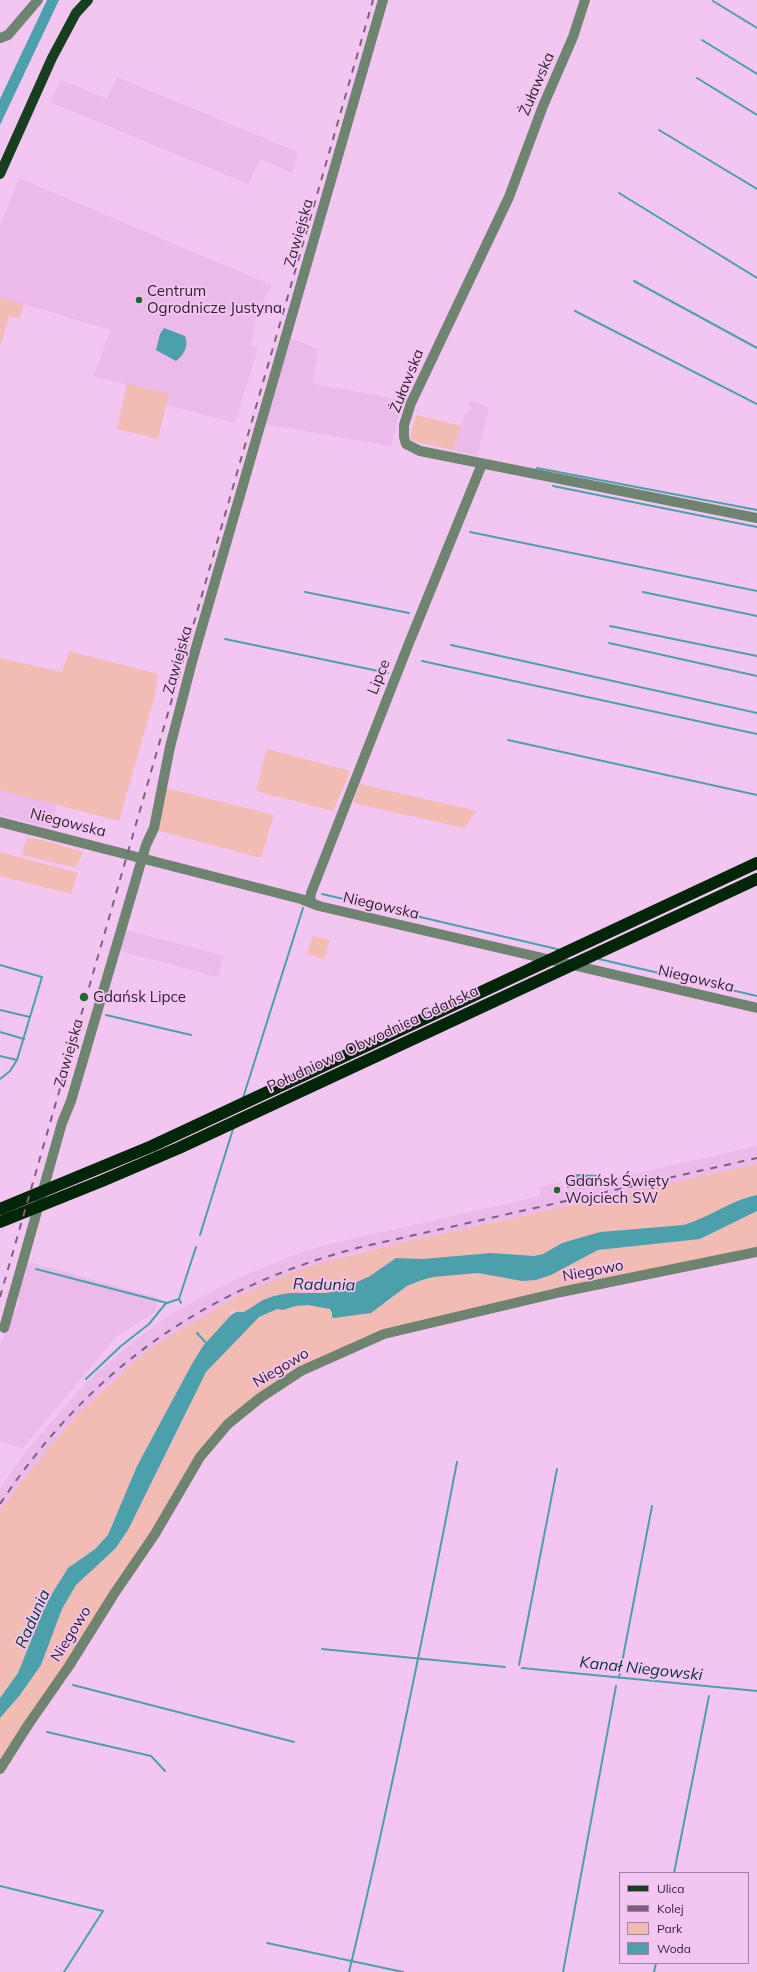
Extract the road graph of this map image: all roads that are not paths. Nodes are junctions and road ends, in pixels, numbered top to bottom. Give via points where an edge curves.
1 (38, 0) edge
2 (79, 0) edge
3 (88, 0) edge
4 (383, 0) edge
5 (585, 0) edge
6 (76, 13) junction
7 (0, 38) edge
8 (0, 174) edge
9 (482, 464) junction
10 (757, 518) edge
11 (0, 822) edge
12 (143, 858) junction
13 (757, 863) edge
14 (757, 879) edge
15 (310, 902) junction
16 (757, 1008) edge
17 (35, 1195) junction
18 (0, 1202) edge
19 (0, 1209) edge
20 (0, 1222) edge
21 (757, 1252) edge
22 (4, 1328) dead end
23 (0, 1769) edge

1 - 7 street via 8,35
2 - 6 main road
3 - 6 main road
4 - 12 street, Zawiejska via 193,658 170,747 154,828
5 - 9 street, Żuławska via 573,37 541,110 517,179 417,389 404,425 406,444 414,449
6 - 8 main road via 52,58
9 - 10 street, Żuławska
9 - 15 street, Lipce via 362,761 311,893
11 - 12 street, Niegowska
12 - 15 street, Niegowska
12 - 22 street, Zawiejska via 71,1101 62,1123
13 - 17 highway via 231,1110
14 - 20 highway, Południowa Obwodnica Gdańska via 179,1148
15 - 16 street, Niegowska
17 - 18 highway
17 - 19 highway
21 - 23 street, Niegowo via 561,1292 384,1334 301,1371 260,1398 228,1424 200,1457 155,1534

